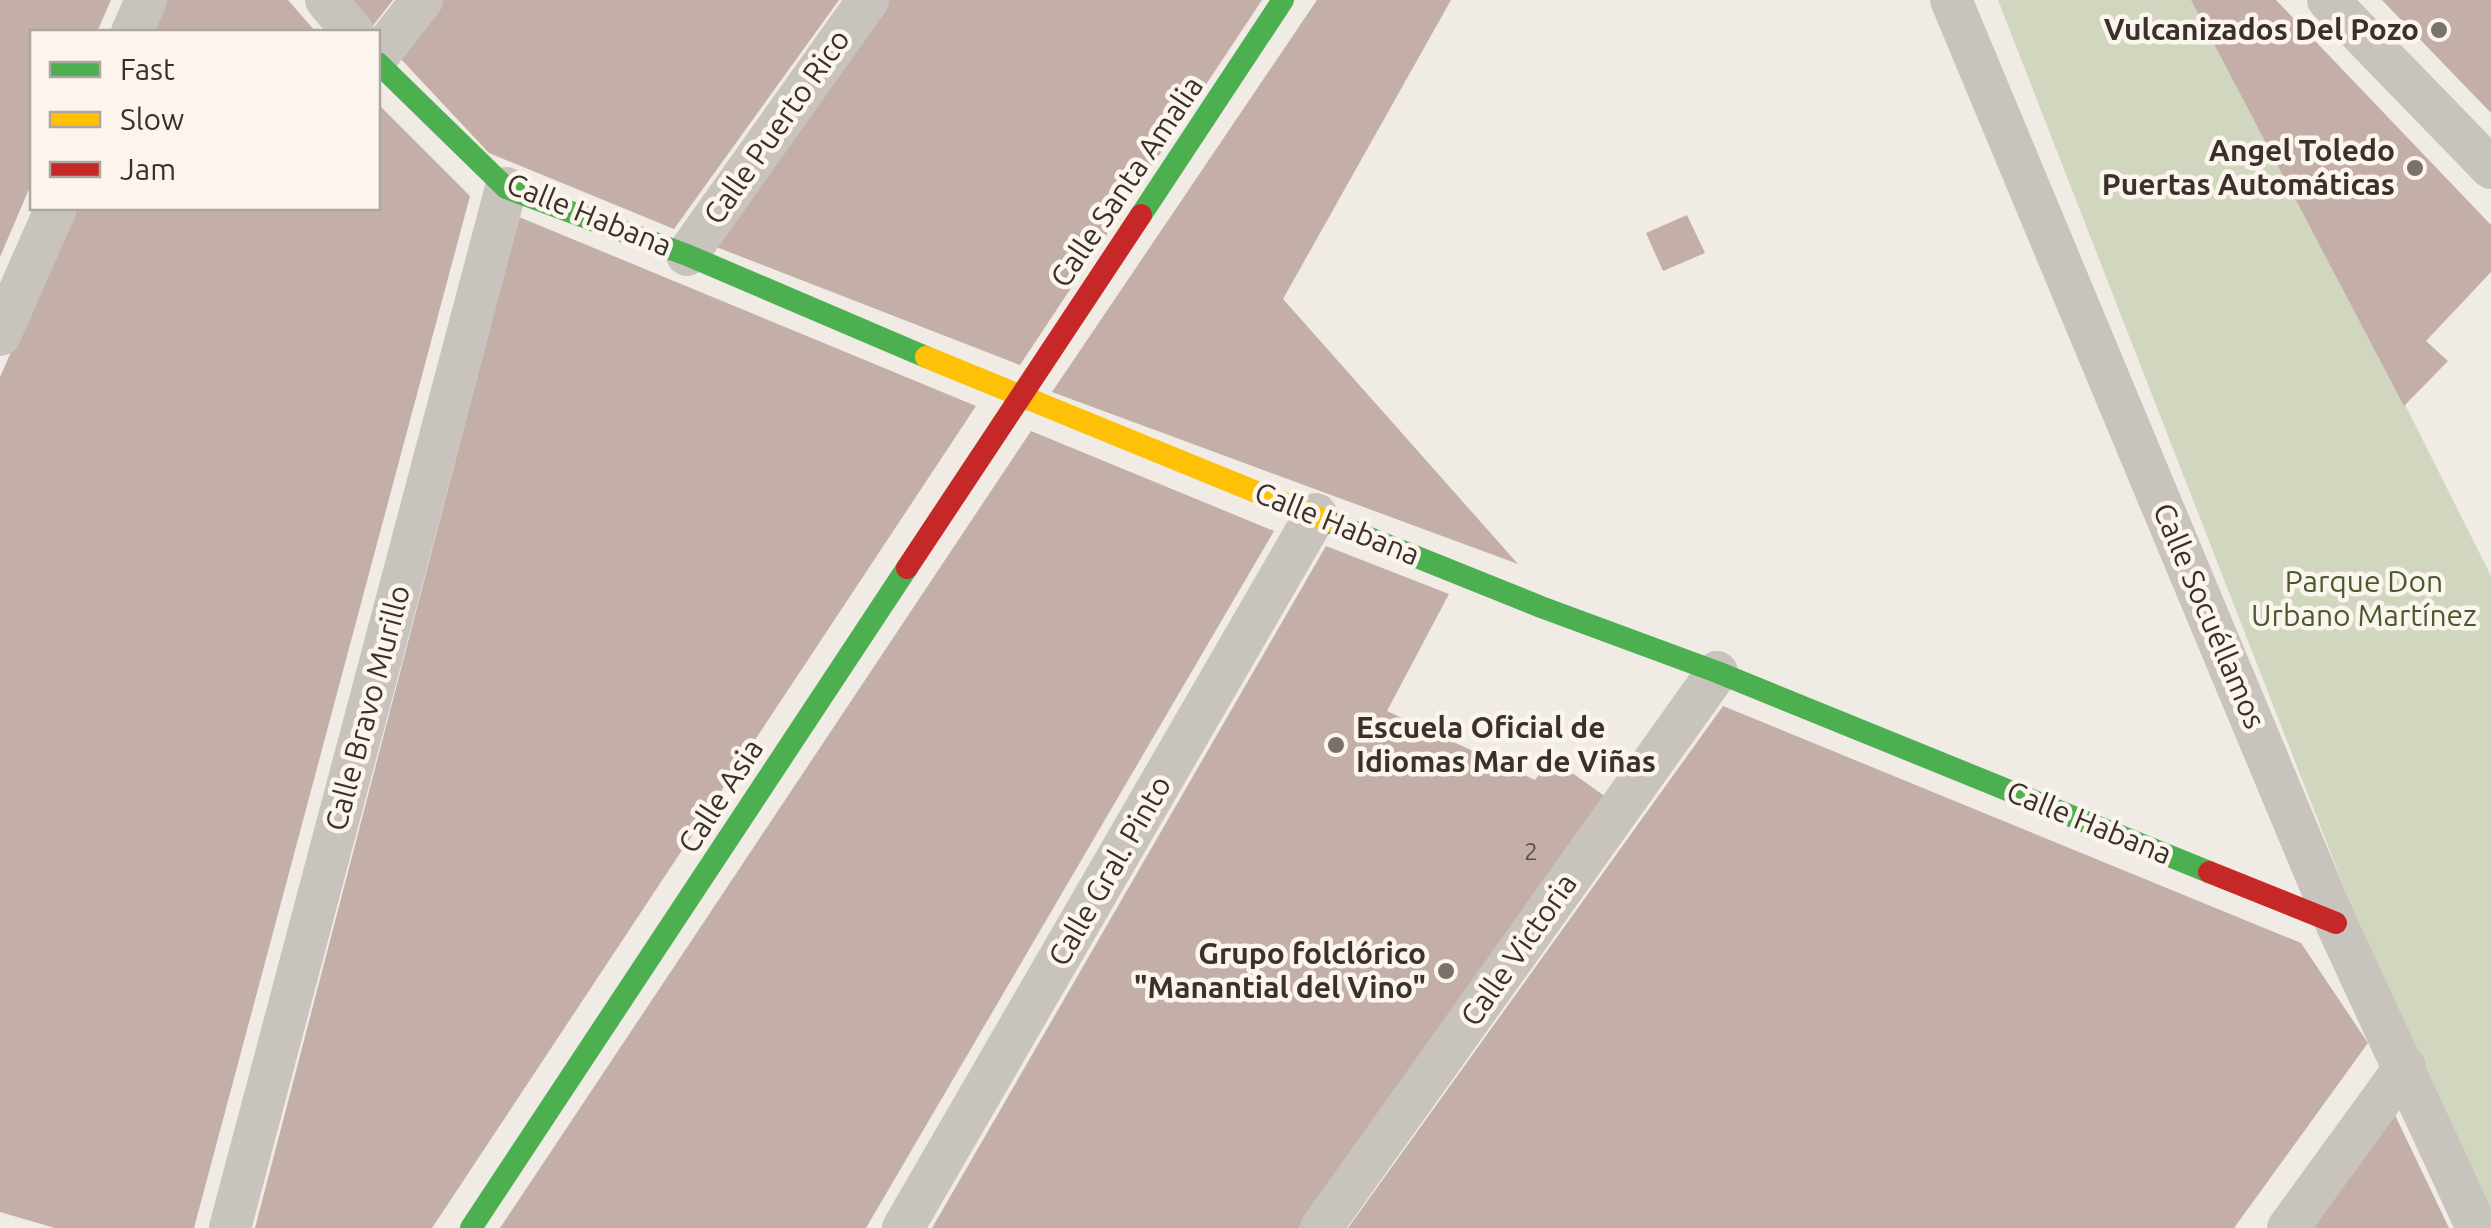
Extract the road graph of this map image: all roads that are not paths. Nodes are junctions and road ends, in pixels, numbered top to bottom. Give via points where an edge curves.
1 (146, 0) edge
2 (326, 0) edge
3 (422, 0) edge
4 (868, 0) edge
5 (1283, 0) edge
6 (1951, 0) edge
7 (2328, 0) edge
8 (133, 30) edge
9 (350, 30) edge
10 (380, 57) edge
11 (380, 62) edge
12 (2491, 168) edge
13 (506, 188) junction
14 (55, 210) edge
15 (687, 255) junction
16 (0, 334) edge
17 (1020, 396) junction
18 (1316, 514) junction
19 (1717, 672) junction
20 (2336, 923) junction
21 (2405, 1068) junction
22 (230, 1228) edge
23 (471, 1228) edge
24 (903, 1228) edge
25 (1321, 1228) edge
26 (2288, 1228) edge
27 (2477, 1228) edge

1 - 8 street
2 - 9 street
3 - 10 street
4 - 15 street, Calle Puerto Rico
5 - 17 street, Calle Santa Amalia
6 - 20 street, Calle Socuéllamos
7 - 12 street
11 - 13 street, Calle Habana
13 - 15 street, Calle Habana
13 - 22 street, Calle Bravo Murillo
14 - 16 street
15 - 17 street, Calle Habana
17 - 18 street, Calle Habana
17 - 23 street, Calle Asia
18 - 19 street, Calle Habana
18 - 24 street, Calle Gral. Pinto
19 - 20 street, Calle Habana
19 - 25 street, Calle Victoria
20 - 21 street, Calle Socuéllamos
21 - 26 street
21 - 27 street, Calle Socuéllamos

